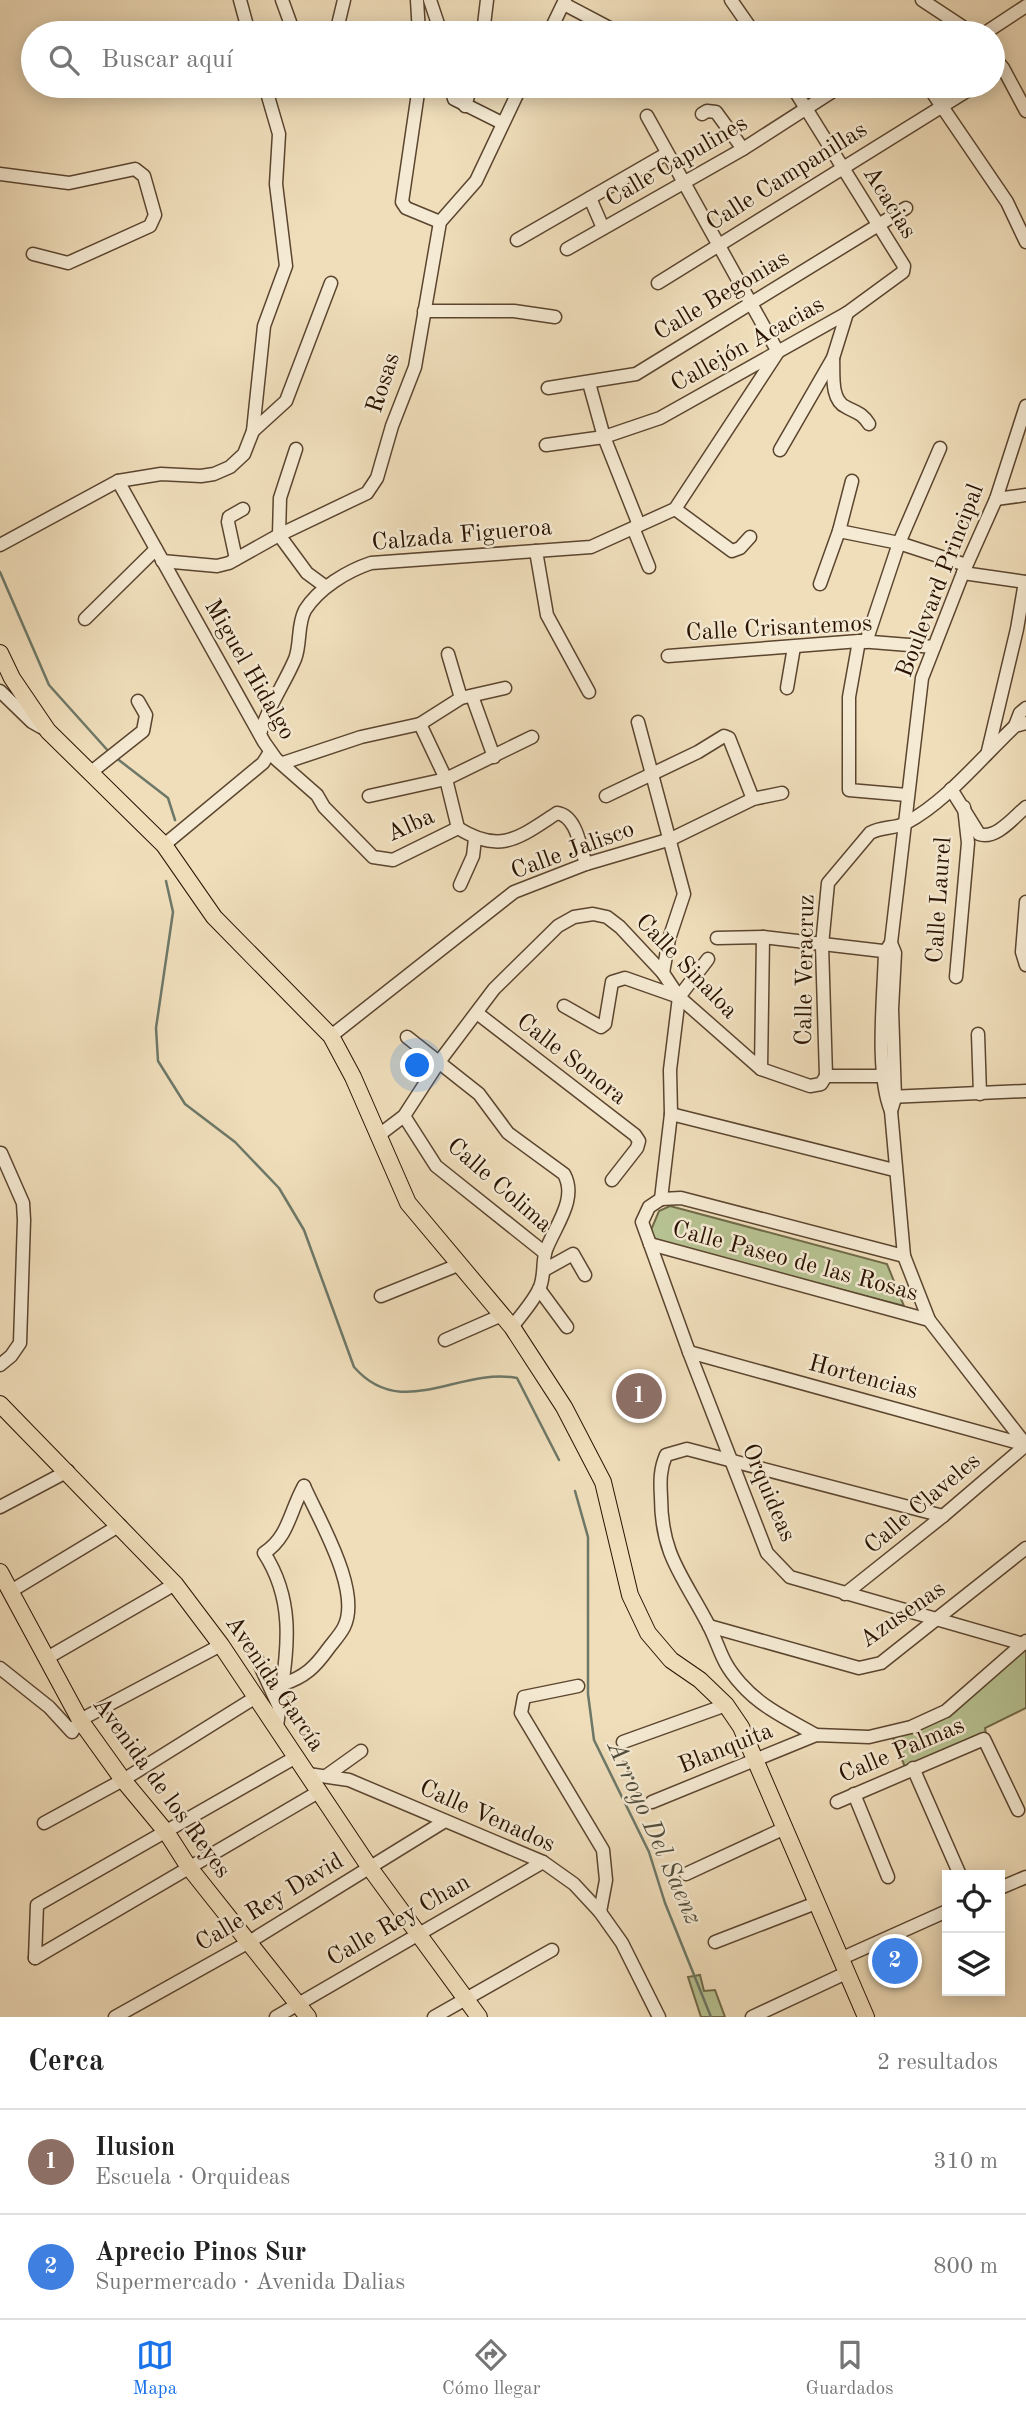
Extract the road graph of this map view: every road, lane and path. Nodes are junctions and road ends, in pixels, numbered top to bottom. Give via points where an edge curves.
1 (240, 0) edge
2 (282, 0) edge
3 (344, 0) edge
4 (417, 0) edge
5 (430, 0) edge
6 (487, 0) edge
7 (731, 0) edge
8 (564, 2) edge
9 (933, 2) edge
10 (1026, 6) edge
11 (246, 21) edge
12 (290, 21) edge
13 (339, 21) edge
14 (418, 21) edge
15 (437, 21) edge
16 (485, 21) edge
17 (554, 21) edge
18 (598, 21) edge
19 (746, 21) edge
20 (957, 21) edge
21 (1003, 21) edge
22 (1005, 81) edge
23 (268, 98) edge
24 (417, 98) edge
25 (454, 98) edge
26 (467, 98) edge
27 (515, 98) edge
28 (800, 98) edge
29 (824, 98) edge
30 (937, 98) edge
31 (956, 98) edge
32 (465, 106) junction
33 (943, 106) junction
34 (808, 109) junction
35 (1026, 111) edge
36 (702, 114) dead end
37 (647, 116) dead end
38 (502, 123) junction
39 (743, 149) junction
40 (666, 154) junction
41 (842, 166) junction
42 (0, 174) edge
43 (684, 184) junction
44 (590, 198) junction
45 (906, 208) dead end
46 (440, 222) junction
47 (878, 226) junction
48 (603, 228) junction
49 (517, 240) dead end
50 (1026, 242) edge
51 (718, 243) junction
52 (567, 249) dead end
53 (33, 254) dead end
54 (904, 272) joint
55 (331, 283) dead end
56 (658, 283) dead end
57 (751, 303) junction
58 (424, 312) junction
59 (847, 313) junction
60 (555, 317) dead end
61 (778, 352) junction
62 (833, 358) junction
63 (589, 383) junction
64 (548, 388) dead end
65 (1026, 406) edge
66 (869, 424) dead end
67 (253, 431) junction
68 (604, 438) junction
69 (546, 445) dead end
70 (940, 448) dead end
71 (296, 449) dead end
72 (780, 450) dead end
73 (118, 481) junction
74 (852, 481) dead end
75 (1026, 495) edge
76 (996, 499) junction
77 (243, 509) dead end
78 (675, 509) junction
79 (636, 527) junction
80 (839, 531) junction
81 (279, 535) junction
82 (750, 537) dead end
83 (899, 542) junction
84 (0, 545) edge
85 (536, 551) junction
86 (159, 555) junction
87 (236, 559) junction
88 (649, 567) dead end
89 (964, 569) junction
90 (1025, 582) edge
91 (820, 584) dead end
92 (327, 587) junction
93 (85, 619) dead end
94 (862, 642) junction
95 (794, 647) junction
96 (934, 648) junction
97 (0, 653) edge
98 (447, 654) dead end
99 (668, 656) dead end
100 (505, 688) dead end
101 (788, 688) dead end
102 (0, 691) edge
103 (589, 692) dead end
104 (466, 697) junction
105 (138, 701) dead end
106 (1026, 708) edge
107 (638, 722) dead end
108 (420, 724) junction
109 (1021, 724) edge
110 (48, 731) junction
111 (260, 734) junction
112 (532, 737) dead end
113 (988, 751) junction
114 (270, 752) junction
115 (494, 757) junction
116 (283, 763) junction
117 (90, 772) junction
118 (652, 772) junction
119 (446, 779) junction
120 (951, 789) junction
121 (782, 793) dead end
122 (907, 795) junction
123 (369, 796) dead end
124 (606, 796) dead end
125 (754, 799) junction
126 (964, 807) junction
127 (1026, 807) edge
128 (905, 825) junction
129 (458, 828) junction
130 (475, 839) junction
131 (671, 839) junction
132 (164, 845) junction
133 (373, 857) joint
134 (586, 864) junction
135 (460, 885) dead end
136 (1026, 902) edge
137 (763, 937) junction
138 (717, 938) dead end
139 (822, 945) junction
140 (890, 949) junction
141 (708, 959) dead end
142 (1026, 965) edge
143 (663, 973) junction
144 (956, 977) dead end
145 (679, 997) junction
146 (564, 1006) dead end
147 (477, 1013) junction
148 (978, 1034) dead end
149 (331, 1036) junction
150 (407, 1037) dead end
151 (439, 1062) junction
152 (761, 1069) junction
153 (826, 1076) junction
154 (888, 1076) junction
155 (1026, 1091) edge
156 (980, 1094) junction
157 (890, 1102) junction
158 (671, 1114) junction
159 (404, 1116) junction
160 (379, 1135) junction
161 (1, 1153) edge
162 (894, 1170) junction
163 (612, 1180) dead end
164 (661, 1199) junction
165 (650, 1244) junction
166 (545, 1253) junction
167 (904, 1256) junction
168 (458, 1265) junction
169 (546, 1269) junction
170 (585, 1275) dead end
171 (539, 1289) junction
172 (381, 1296) dead end
173 (929, 1320) junction
174 (507, 1321) junction
175 (568, 1327) dead end
176 (445, 1340) dead end
177 (689, 1352) junction
178 (0, 1365) edge
179 (0, 1404) edge
180 (1026, 1445) edge
181 (730, 1459) junction
182 (68, 1471) junction
183 (0, 1507) edge
184 (943, 1516) junction
185 (120, 1525) junction
186 (1026, 1548) edge
187 (0, 1572) edge
188 (175, 1584) junction
189 (11, 1591) junction
190 (845, 1594) junction
191 (937, 1620) junction
192 (709, 1626) junction
193 (1024, 1642) edge
194 (221, 1645) junction
195 (47, 1658) junction
196 (257, 1659) dead end
197 (0, 1668) edge
198 (283, 1684) junction
199 (578, 1686) dead end
200 (256, 1697) junction
201 (726, 1705) junction
202 (279, 1708) junction
203 (77, 1726) junction
204 (278, 1728) junction
205 (816, 1735) junction
206 (623, 1742) dead end
207 (361, 1751) dead end
208 (296, 1757) junction
209 (757, 1760) junction
210 (913, 1768) junction
211 (123, 1780) junction
212 (323, 1784) junction
213 (854, 1794) junction
214 (652, 1802) dead end
215 (837, 1802) dead end
216 (1018, 1810) dead end
217 (445, 1821) junction
218 (44, 1823) dead end
219 (785, 1828) junction
220 (167, 1833) junction
221 (544, 1862) junction
222 (188, 1866) junction
223 (370, 1868) junction
224 (958, 1870) edge
225 (687, 1874) dead end
226 (888, 1877) dead end
227 (1026, 1877) edge
228 (1005, 1886) edge
229 (816, 1903) junction
230 (600, 1912) junction
231 (942, 1915) edge
232 (418, 1934) junction
233 (248, 1942) junction
234 (715, 1942) dead end
235 (552, 1950) dead end
236 (843, 1966) junction
237 (466, 1999) junction
238 (303, 2011) edge
239 (115, 2017) edge
240 (276, 2017) edge
241 (434, 2017) edge
242 (480, 2017) edge
243 (659, 2017) edge
244 (752, 2017) edge
245 (866, 2017) edge

1 - 11 street
2 - 12 street
3 - 13 street
4 - 14 street
5 - 15 street
6 - 16 street
7 - 19 street
8 - 17 street
8 - 18 street
9 - 20 street
10 - 21 street
22 - 35 street
23 - 67 street via 279,134 276,184 286,266 264,326
24 - 46 street via 402,202
25 - 32 street
26 - 32 street
27 - 38 street
28 - 34 street, Acacias
29 - 34 street, Calle Capulines
30 - 33 street
31 - 33 street, Calle Campanillas
32 - 38 street
33 - 41 street, Calle Campanillas
33 - 50 street via 1007,202
34 - 39 street, Calle Capulines
34 - 41 street, Acacias
36 - 39 street via 716,112
37 - 40 street
38 - 46 street via 472,187
39 - 43 street, Calle Capulines
40 - 43 street
40 - 44 street
41 - 47 street, Acacias
41 - 51 street, Calle Campanillas
42 - 53 street via 69,183 135,169 144,176 155,215 150,226 68,263
43 - 48 street, Calle Capulines
43 - 51 street
44 - 48 street
44 - 49 street
45 - 47 street, Calle Begonias
46 - 58 street, Rosas
47 - 54 street, Acacias
47 - 57 street, Calle Begonias
48 - 52 street, Calle Capulines
51 - 56 street, Calle Campanillas
51 - 57 street
54 - 59 street, Callejón Acacias
55 - 67 street via 286,401
57 - 61 street
57 - 63 street, Calle Begonias via 636,374
58 - 60 street via 514,311
58 - 81 street, Rosas via 415,367 373,486 358,499
59 - 61 street, Callejón Acacias
59 - 62 street
61 - 68 street, Callejón Acacias via 660,418
61 - 78 street
62 - 66 street via 835,395
62 - 72 street
63 - 64 street, Calle Begonias
63 - 68 street
65 - 76 street, Boulevard Principal
67 - 73 street via 244,454 214,474 161,474
68 - 69 street, Callejón Acacias
68 - 79 street
70 - 83 street
71 - 81 street via 280,498
73 - 84 street
73 - 86 street, Miguel Hidalgo
74 - 80 street
75 - 76 street
76 - 89 street, Boulevard Principal
77 - 87 street via 228,522
78 - 79 street, Calzada Figueroa
78 - 82 street via 732,551
79 - 85 street, Calzada Figueroa via 591,547
79 - 88 street
80 - 83 street
80 - 91 street
81 - 87 street, Rosas
81 - 92 street via 307,573
83 - 89 street
83 - 94 street
85 - 92 street, Calzada Figueroa via 371,563
85 - 103 street via 547,615
86 - 87 street, Rosas via 217,566
86 - 93 street
86 - 111 street, Miguel Hidalgo
89 - 90 street
89 - 96 street, Boulevard Principal
90 - 113 street
92 - 111 street, Calzada Figueroa via 305,610 296,655
94 - 95 street, Calle Crisantemos
94 - 96 street, Calle Crisantemos
94 - 122 street via 849,697 849,790
95 - 99 street, Calle Crisantemos
95 - 101 street
96 - 122 street, Boulevard Principal via 918,701
97 - 110 main road
98 - 104 street
100 - 104 street
102 - 110 street via 32,723
104 - 108 street
104 - 115 street
105 - 117 street via 146,725
106 - 109 street via 1020,713
107 - 118 street
108 - 116 street
108 - 119 street, Alba
109 - 113 street
110 - 117 main road
111 - 114 street, Miguel Hidalgo
112 - 115 street
113 - 120 street
114 - 116 street, Miguel Hidalgo
114 - 132 street via 263,763
115 - 119 street
116 - 133 street, Miguel Hidalgo
117 - 132 main road
118 - 124 street
118 - 125 street via 724,736 729,738
118 - 131 street
119 - 123 street
119 - 129 street, Alba
120 - 126 street, Calle Laurel
120 - 128 street
121 - 125 street, Calle Jalisco
122 - 128 street, Boulevard Principal
125 - 131 street, Calle Jalisco
126 - 127 street via 979,834 986,836
126 - 144 street, Calle Laurel via 968,843
128 - 139 street, Calle Veracruz via 870,833 834,873 828,883
128 - 140 street, Boulevard Principal
129 - 130 street
129 - 133 street, Alba via 393,860
130 - 134 street via 513,841 557,813 565,814 572,821
130 - 135 street
131 - 134 street, Calle Jalisco
131 - 143 street via 684,894
132 - 149 main road via 214,917
134 - 149 street, Calle Jalisco via 514,892
136 - 142 street via 1022,952
137 - 138 street
137 - 139 street
137 - 152 street
139 - 140 street
139 - 153 street, Calle Veracruz
140 - 154 street, Boulevard Principal
141 - 145 street
143 - 145 street, Calle Sinaloa
143 - 147 street, Calle Sinaloa via 607,918 593,914 575,917 558,926 494,989
145 - 146 street via 618,979 612,982 601,1027
145 - 152 street, Calle Sinaloa
145 - 158 street via 670,1070
147 - 151 street, Calle Sinaloa
147 - 163 street, Calle Sonora via 639,1141
148 - 156 street
149 - 160 main road
150 - 151 street
151 - 159 street, Calle Sinaloa
151 - 166 street via 479,1094 508,1133 564,1174 569,1198
152 - 153 street via 810,1086 821,1084
153 - 154 street
154 - 157 street, Boulevard Principal
155 - 156 street
156 - 157 street
157 - 162 street, Boulevard Principal
158 - 162 street
158 - 164 street
159 - 160 street, Calle Sinaloa
159 - 166 street, Calle Colima via 436,1166
160 - 168 main road via 408,1203
161 - 178 street via 23,1203 24,1220 20,1343
162 - 167 street, Boulevard Principal
164 - 165 street, Orquideas via 649,1207 642,1222
164 - 167 street, Calle Paseo de las Rosas via 681,1198
165 - 173 street, Calle Paseo de las Rosas
165 - 177 street, Orquideas
166 - 169 street
167 - 173 street, Boulevard Principal
168 - 172 street
168 - 174 main road
169 - 170 street via 573,1254
169 - 171 street
171 - 174 street
171 - 175 street
173 - 180 street, Boulevard Principal
174 - 176 street
174 - 201 main road via 564,1407 603,1482 630,1595 648,1633 671,1660
177 - 180 street, Hortencias
177 - 181 street, Orquideas
179 - 182 main road, Avenida García
180 - 184 street, Calle Claveles
181 - 184 street
181 - 190 street, Orquideas via 767,1553 790,1577
181 - 192 street via 687,1449 666,1455 660,1468 661,1527 674,1566
182 - 183 street
182 - 185 main road, Avenida García
184 - 190 street, Calle Claveles
185 - 188 main road, Avenida García
185 - 189 street
186 - 191 street, Azusenas
187 - 189 main road, Avenida de los Reyes
188 - 194 main road, Avenida García
188 - 195 street
189 - 195 main road, Avenida de los Reyes
190 - 191 street, Orquideas
191 - 192 street, Azusenas via 881,1663 859,1668
191 - 193 street, Orquideas
192 - 205 street via 721,1660 742,1686 766,1707
193 - 205 street via 946,1711 911,1727 869,1737
194 - 200 main road, Avenida García
194 - 203 street
195 - 203 main road, Avenida de los Reyes
196 - 202 street
197 - 203 street via 49,1707 68,1730
198 - 198 street via 314,1669 345,1626 349,1603 346,1583 304,1486 286,1531 276,1546 264,1553 278,1574 289,1622
198 - 202 street
199 - 230 street via 524,1697 520,1713 603,1850 607,1880
200 - 204 main road, Avenida García
200 - 211 street
201 - 206 street
201 - 209 main road
202 - 204 street
203 - 211 main road, Avenida de los Reyes
204 - 208 main road, Avenida García
205 - 209 street, Blanquita
207 - 212 street
208 - 212 main road, Avenida García via 308,1774
208 - 220 street
209 - 214 street, Blanquita
209 - 219 main road
210 - 213 street, Calle Palmas
210 - 216 street, Calle Palmas via 984,1739
210 - 224 street
211 - 218 street
211 - 220 main road, Avenida de los Reyes
212 - 217 street, Calle Venados via 349,1780
212 - 222 street
212 - 223 main road, Avenida García
213 - 215 street, Calle Palmas
213 - 226 street
217 - 221 street, Calle Venados
217 - 223 street, Calle Rey David
219 - 225 street
219 - 229 main road
220 - 222 main road, Avenida de los Reyes
220 - 222 street via 37,1905 35,1958
221 - 230 street, Calle Venados via 574,1884
221 - 232 street, Calle Rey Chan
222 - 233 main road, Avenida de los Reyes
223 - 232 main road, Avenida García
223 - 233 street, Calle Rey David
227 - 228 street
229 - 234 street
229 - 236 main road
230 - 243 street, Calle Venados via 622,1943
231 - 236 street
232 - 237 main road, Avenida García
232 - 238 street, Calle Rey Chan
233 - 238 main road, Avenida de los Reyes
233 - 239 street, Calle Rey David
235 - 237 street
236 - 244 street
236 - 245 main road
237 - 241 street
237 - 242 main road, Avenida García
238 - 240 street, Calle Rey Chan

